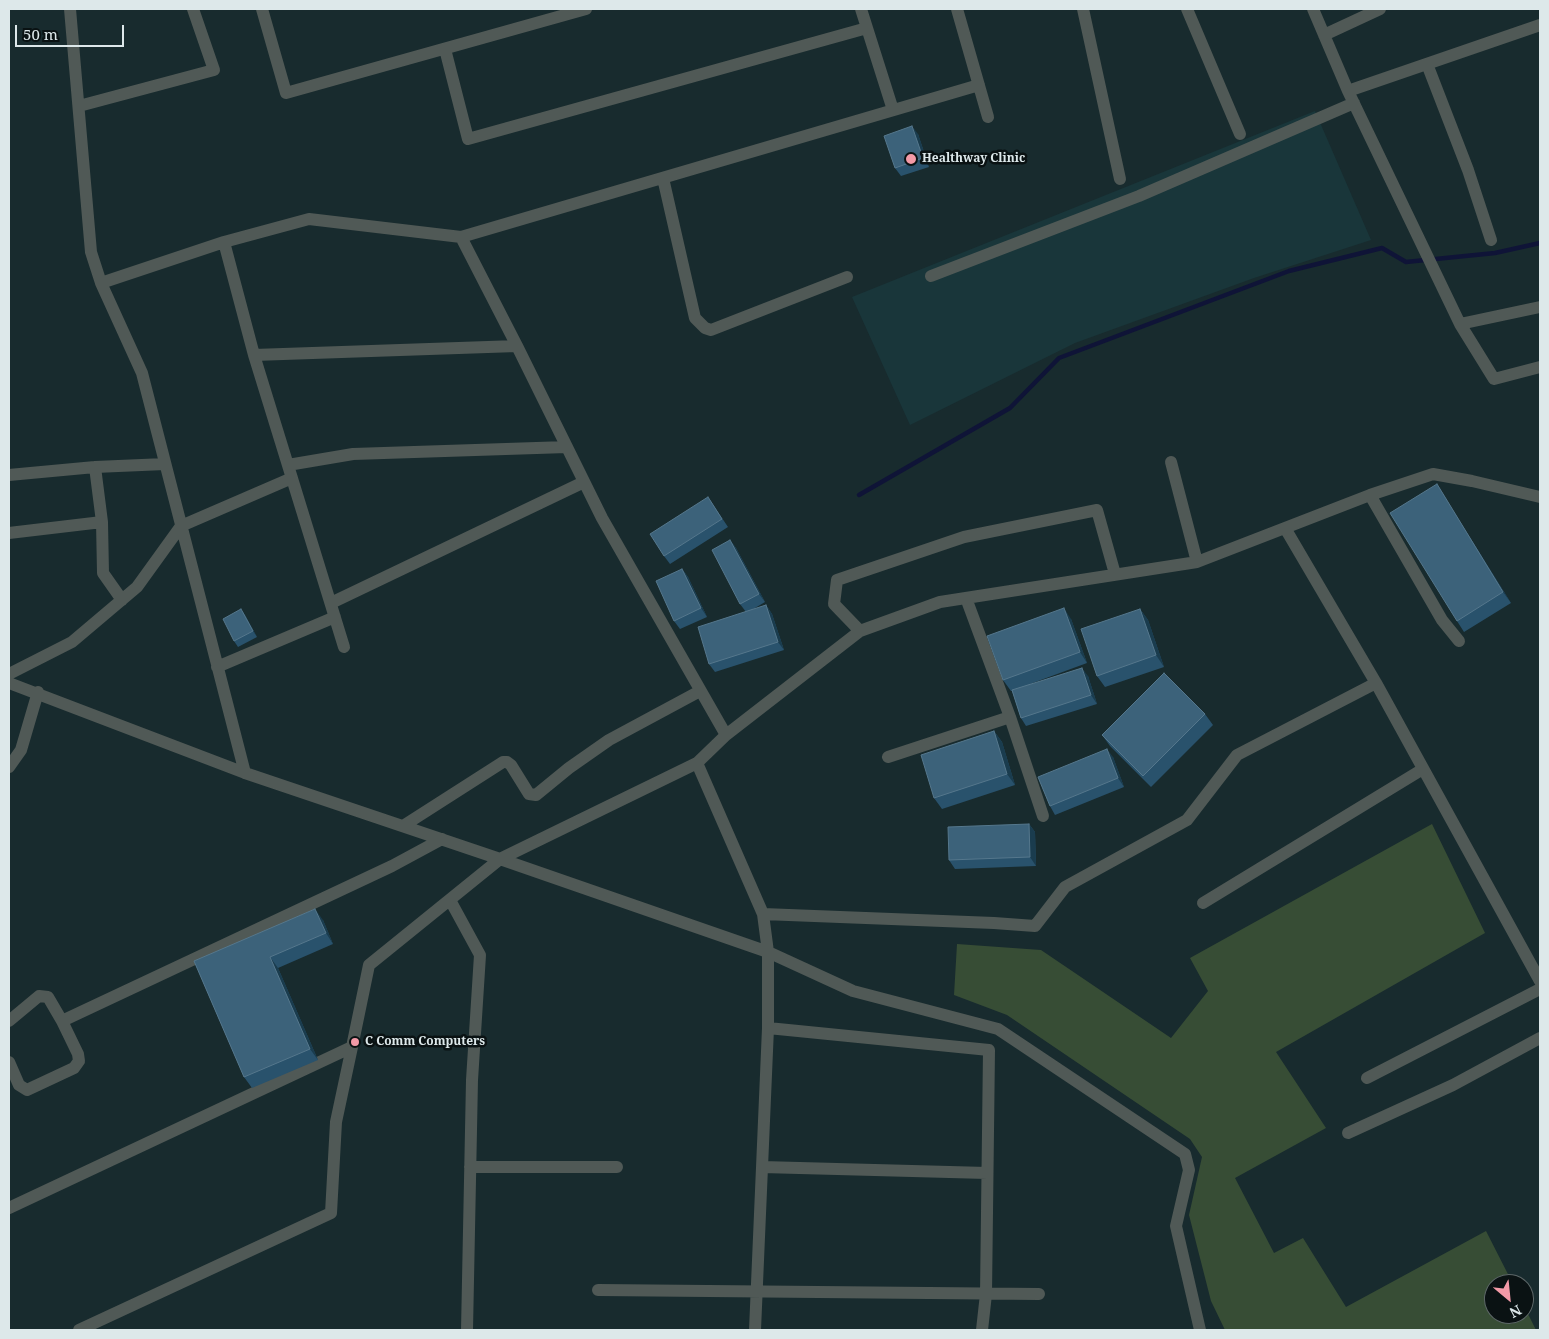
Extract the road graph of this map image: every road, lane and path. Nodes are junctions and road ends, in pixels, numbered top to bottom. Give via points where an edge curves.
1 (70, 9) edge
2 (193, 9) edge
3 (262, 9) edge
4 (586, 9) edge
5 (861, 9) edge
6 (957, 9) edge
7 (1083, 9) edge
8 (1188, 9) edge
9 (1313, 9) edge
10 (1380, 9) edge
11 (551, 14) edge
12 (1540, 25) edge
13 (867, 28) junction
14 (1324, 35) junction
15 (446, 49) junction
16 (1427, 64) junction
17 (979, 85) junction
18 (1348, 91) junction
19 (1354, 104) junction
20 (78, 106) junction
21 (893, 110) junction
22 (988, 117) dead end
23 (1240, 134) dead end
24 (663, 178) junction
25 (1120, 179) dead end
26 (461, 237) junction
27 (1491, 240) dead end
28 (224, 242) junction
29 (931, 276) dead end
30 (847, 277) dead end
31 (101, 283) junction
32 (1540, 306) edge
33 (1460, 324) junction
34 (517, 346) junction
35 (254, 355) junction
36 (1540, 367) edge
37 (567, 447) junction
38 (1172, 462) dead end
39 (165, 464) junction
40 (288, 465) junction
41 (95, 467) junction
42 (9, 476) edge
43 (292, 478) junction
44 (584, 482) junction
45 (1370, 495) junction
46 (1540, 497) edge
47 (102, 522) junction
48 (181, 526) junction
49 (1285, 528) junction
50 (9, 533) edge
51 (1197, 562) junction
52 (1114, 574) junction
53 (966, 598) junction
54 (122, 600) junction
55 (330, 603) junction
56 (335, 617) junction
57 (860, 631) junction
58 (1459, 642) dead end
59 (344, 647) dead end
60 (217, 667) junction
61 (9, 674) edge
62 (9, 683) edge
63 (1376, 683) junction
64 (700, 691) junction
65 (38, 692) junction
66 (1010, 717) junction
67 (726, 735) junction
68 (888, 756) dead end
69 (697, 763) junction
70 (9, 767) edge
71 (1423, 769) junction
72 (245, 773) junction
73 (1043, 816) dead end
74 (403, 826) junction
75 (442, 839) junction
76 (500, 859) junction
77 (450, 900) junction
78 (1203, 903) dead end
79 (763, 914) junction
80 (768, 952) junction
81 (1540, 981) edge
82 (1540, 989) edge
83 (9, 1020) edge
84 (62, 1022) junction
85 (768, 1028) junction
86 (1540, 1038) edge
87 (352, 1047) junction
88 (9, 1062) edge
89 (1367, 1078) dead end
90 (1348, 1134) dead end
91 (470, 1167) junction
92 (617, 1167) dead end
93 (762, 1167) junction
94 (987, 1173) junction
95 (9, 1208) edge
96 (598, 1290) dead end
97 (756, 1292) junction
98 (986, 1294) junction
99 (1039, 1294) dead end
100 (79, 1330) edge
101 (467, 1330) edge
102 (755, 1330) edge
103 (982, 1330) edge
104 (1200, 1330) edge

1 - 20 street
2 - 20 street via 214,70
3 - 15 street via 286,92
4 - 11 street
5 - 13 street
6 - 17 street
7 - 25 street
8 - 23 street
9 - 14 street
10 - 14 street
11 - 15 street
12 - 16 street
13 - 15 street via 468,140
13 - 21 street
14 - 18 street
16 - 18 street
16 - 27 street
17 - 21 street
17 - 22 street
18 - 19 street
19 - 29 street via 1139,196
19 - 33 street
20 - 31 street via 91,252
21 - 24 street
24 - 26 street
24 - 30 street via 695,318 705,328 711,330
26 - 28 street via 309,219
26 - 34 street
28 - 31 street
28 - 35 street
31 - 39 street via 142,373
32 - 33 street
33 - 36 street via 1494,379
34 - 35 street
34 - 37 street
35 - 40 street
37 - 40 street via 353,454
37 - 44 street
38 - 51 street
39 - 41 street
39 - 48 street
40 - 43 street
41 - 42 street
41 - 47 street
43 - 48 street
43 - 55 street
44 - 55 street
44 - 64 street
45 - 46 street via 1433,474
45 - 49 street
45 - 58 street via 1442,620
47 - 50 street
47 - 54 street via 104,573
48 - 54 street via 137,588
48 - 60 street
49 - 51 street
49 - 63 street
51 - 52 street
52 - 53 street
52 - 57 street via 1097,510 964,537 837,580 834,604
53 - 57 street via 940,602
53 - 66 street
54 - 61 street via 72,642
55 - 56 street
56 - 59 street
56 - 60 street
57 - 67 street
60 - 72 street
62 - 65 street
63 - 71 street
63 - 79 street via 1237,755 1187,820 1065,887 1035,926
64 - 67 street
64 - 74 street via 609,740 536,796 529,794 511,765 503,762
65 - 70 street via 21,750
65 - 72 street
66 - 68 street
66 - 73 street
67 - 69 street
69 - 76 street
69 - 79 street
71 - 78 street
71 - 81 street
72 - 74 street
74 - 75 street
75 - 76 street
75 - 84 street via 392,866
76 - 77 street
76 - 80 street
77 - 87 street via 369,965
77 - 91 street via 480,955
79 - 80 street
80 - 85 street
80 - 104 street via 852,991 998,1029 1185,1154 1189,1170 1176,1226
82 - 89 street
83 - 84 street via 39,996 48,997
84 - 88 street via 78,1054 79,1061 74,1068 27,1090 19,1085
85 - 93 street
85 - 94 street via 989,1050
86 - 90 street via 1453,1085
87 - 95 street
87 - 100 street via 336,1122 331,1213
91 - 92 street
91 - 101 street
93 - 94 street
93 - 97 street
94 - 98 street
96 - 97 street
97 - 98 street
97 - 102 street
98 - 99 street
98 - 103 street

